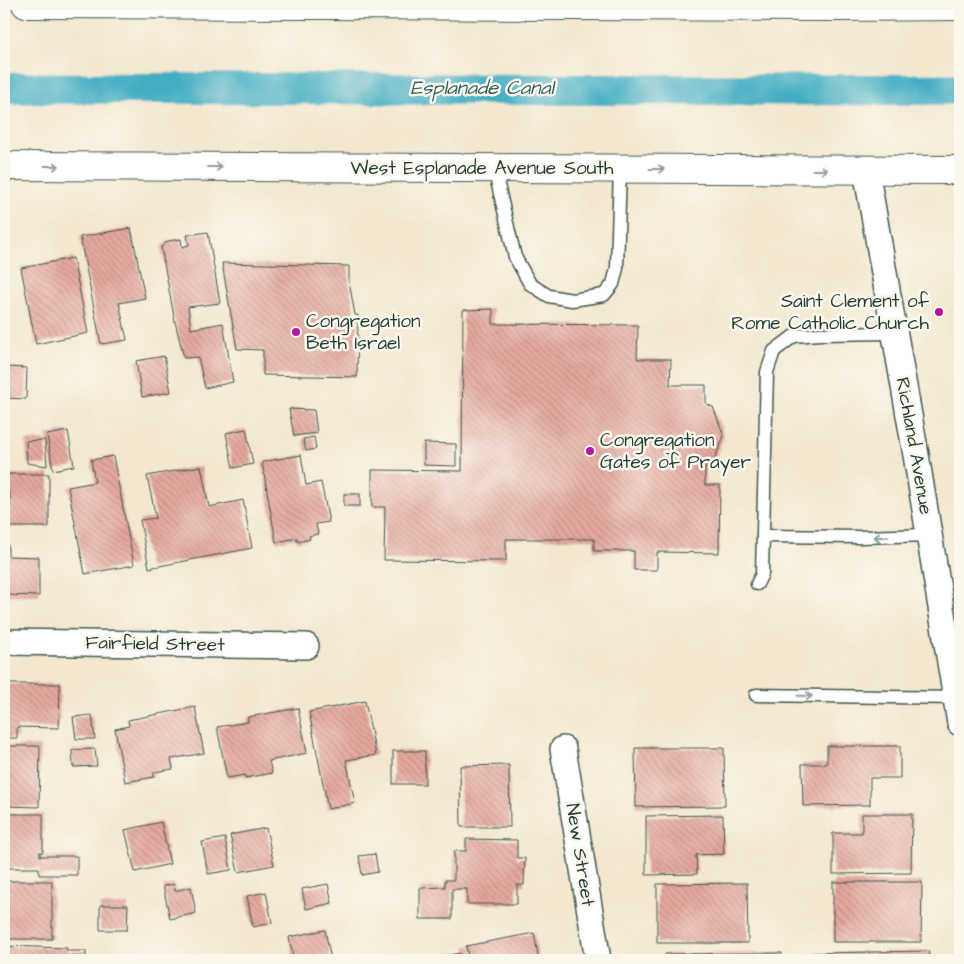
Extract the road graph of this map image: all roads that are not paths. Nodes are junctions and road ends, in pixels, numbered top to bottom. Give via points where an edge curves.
1 (26, 4) edge
2 (838, 5) edge
3 (960, 6) edge
4 (4, 166) edge
5 (494, 168) junction
6 (620, 169) junction
7 (866, 170) junction
8 (960, 170) edge
9 (895, 333) junction
10 (929, 535) junction
11 (762, 536) junction
12 (757, 584) dead end
13 (4, 642) edge
14 (306, 646) dead end
15 (756, 695) dead end
16 (956, 698) junction
17 (960, 723) edge
18 (563, 749) dead end
19 (598, 960) edge

1 - 2 main road
2 - 3 main road
4 -> 5 main road, West Esplanade Avenue South
5 - 6 main road, West Esplanade Avenue South
5 - 6 lane via 515,257 530,284 549,296 572,300 604,295 613,284
6 -> 7 main road, West Esplanade Avenue South
7 - 8 main road, West Esplanade Avenue South
7 - 9 street, Richland Avenue
9 - 10 street, Richland Avenue
9 - 11 lane via 794,336 774,351 767,372
10 -> 11 lane
10 - 16 street, Richland Avenue
11 - 12 lane via 762,574
13 - 14 street, Fairfield Street
15 -> 16 lane
16 - 17 street, Richland Avenue
18 - 19 street, New Street

